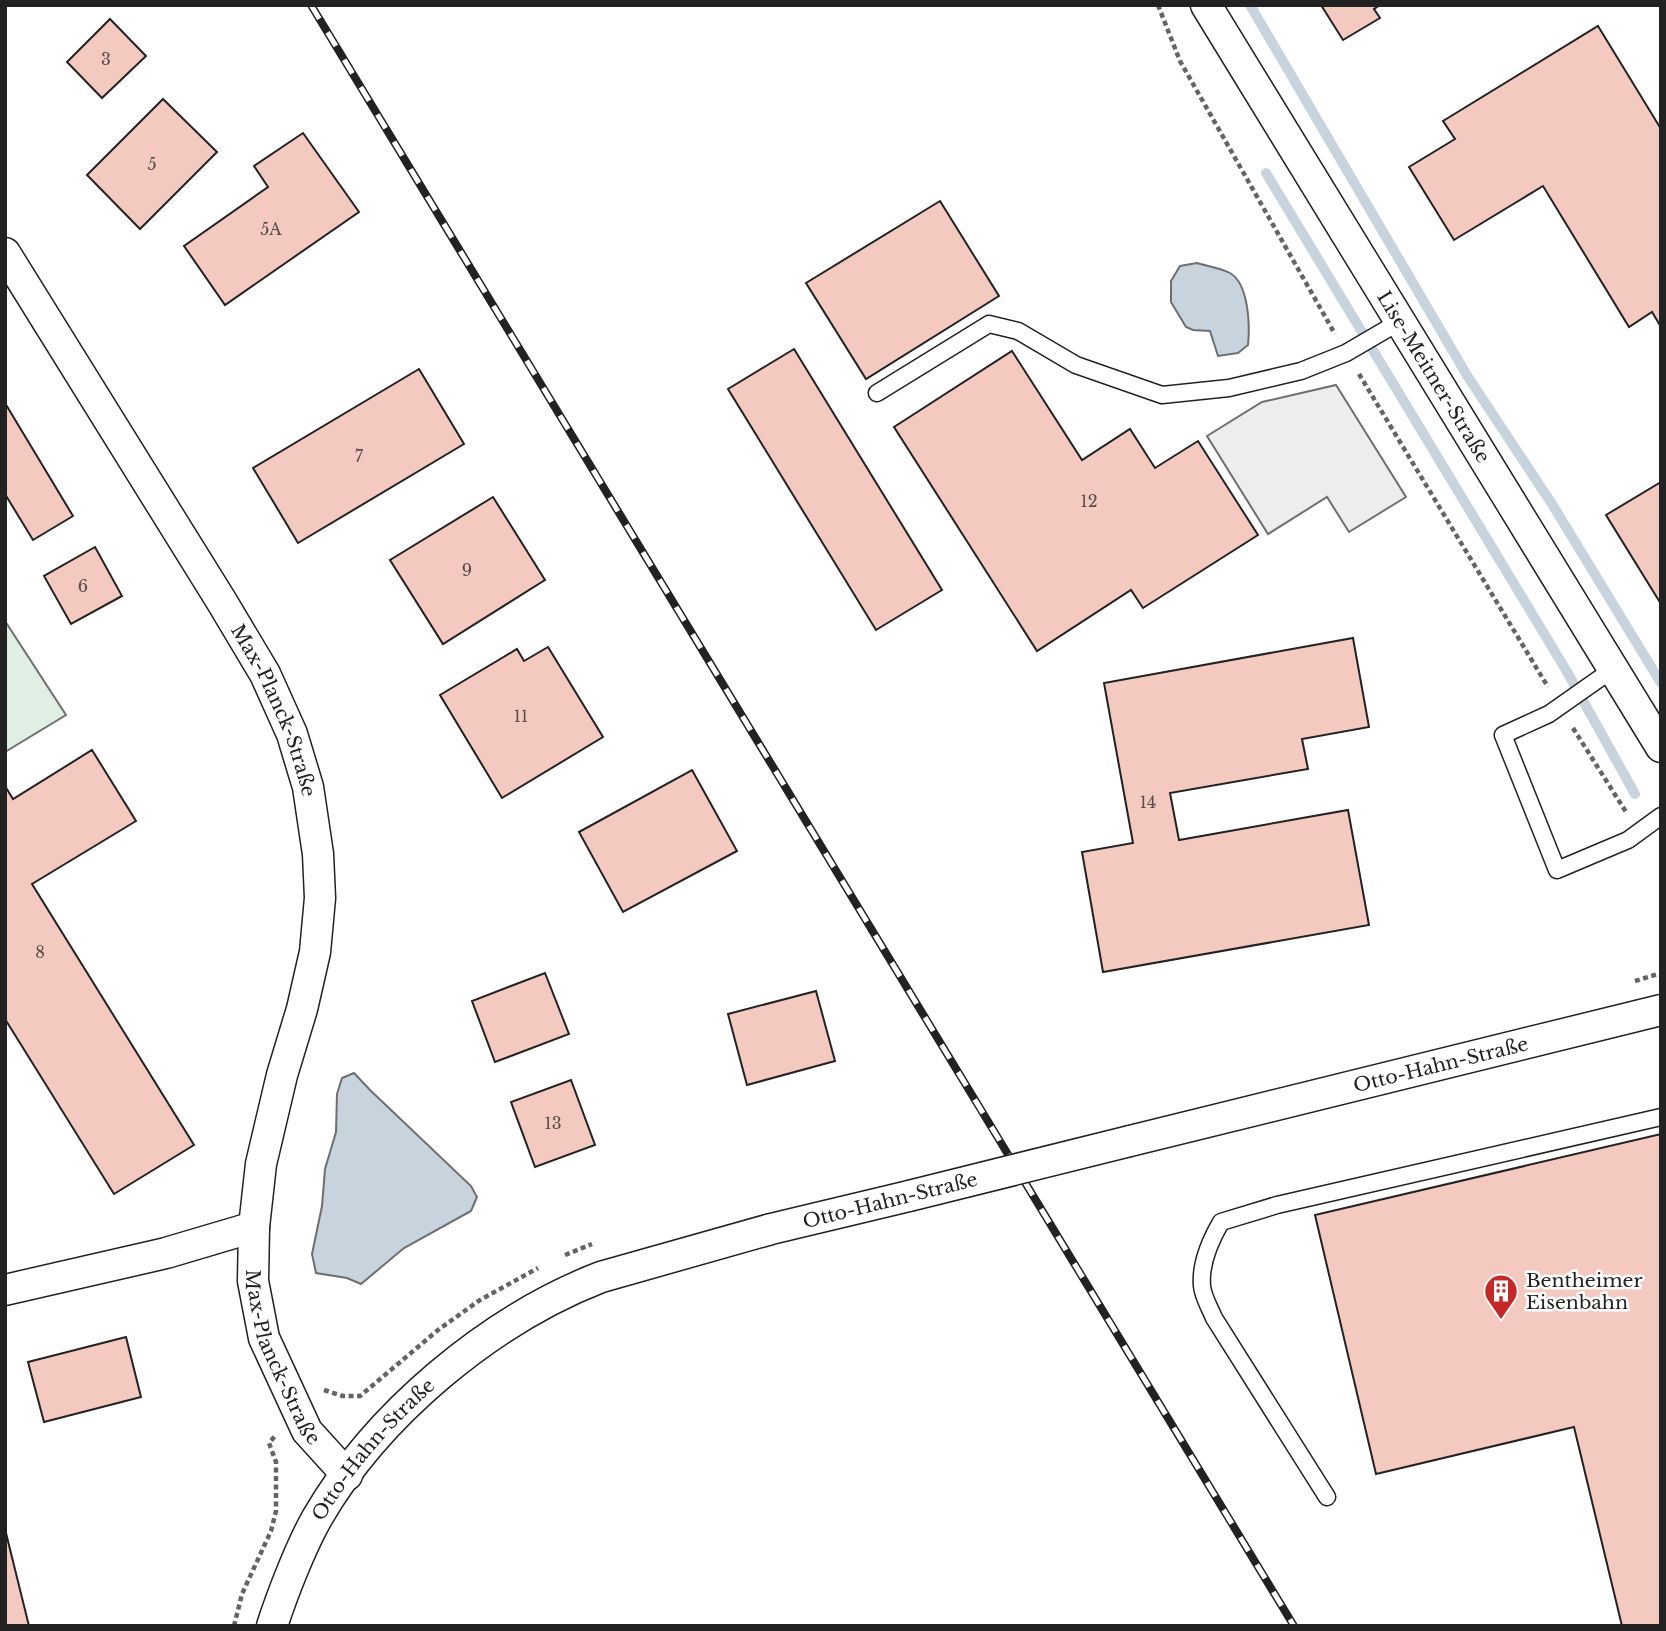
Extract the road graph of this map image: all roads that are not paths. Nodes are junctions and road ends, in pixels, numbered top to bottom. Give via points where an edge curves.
1 (1206, 5) edge
2 (5, 253) edge
3 (1399, 321) junction
4 (877, 393) dead end
5 (1613, 669) junction
6 (1661, 747) edge
7 (1661, 816) edge
8 (1661, 1010) edge
9 (1661, 1117) edge
10 (254, 1227) junction
11 (5, 1290) edge
12 (347, 1475) junction
13 (1327, 1497) dead end
14 (272, 1626) edge

1 - 3 street, Lise-Meitner-Straße
2 - 10 street, Max-Planck-Straße via 265,674 292,734 308,787 320,898 315,952 261,1164
3 - 4 lane via 1346,353 1301,371 1229,388 1162,395 1076,365 1018,331 989,324
3 - 5 street, Lise-Meitner-Straße
5 - 6 street, Lise-Meitner-Straße
5 - 7 lane via 1549,714 1503,735 1557,870 1628,840
8 - 12 street, Otto-Hahn-Straße, bridge via 771,1229 575,1287 539,1306 438,1376 381,1430
9 - 13 lane via 1277,1205 1221,1222 1202,1269 1202,1289 1214,1318
10 - 11 street
10 - 12 street, Max-Planck-Straße via 253,1281 264,1338 307,1431
12 - 14 street, Otto-Hahn-Straße via 317,1518

